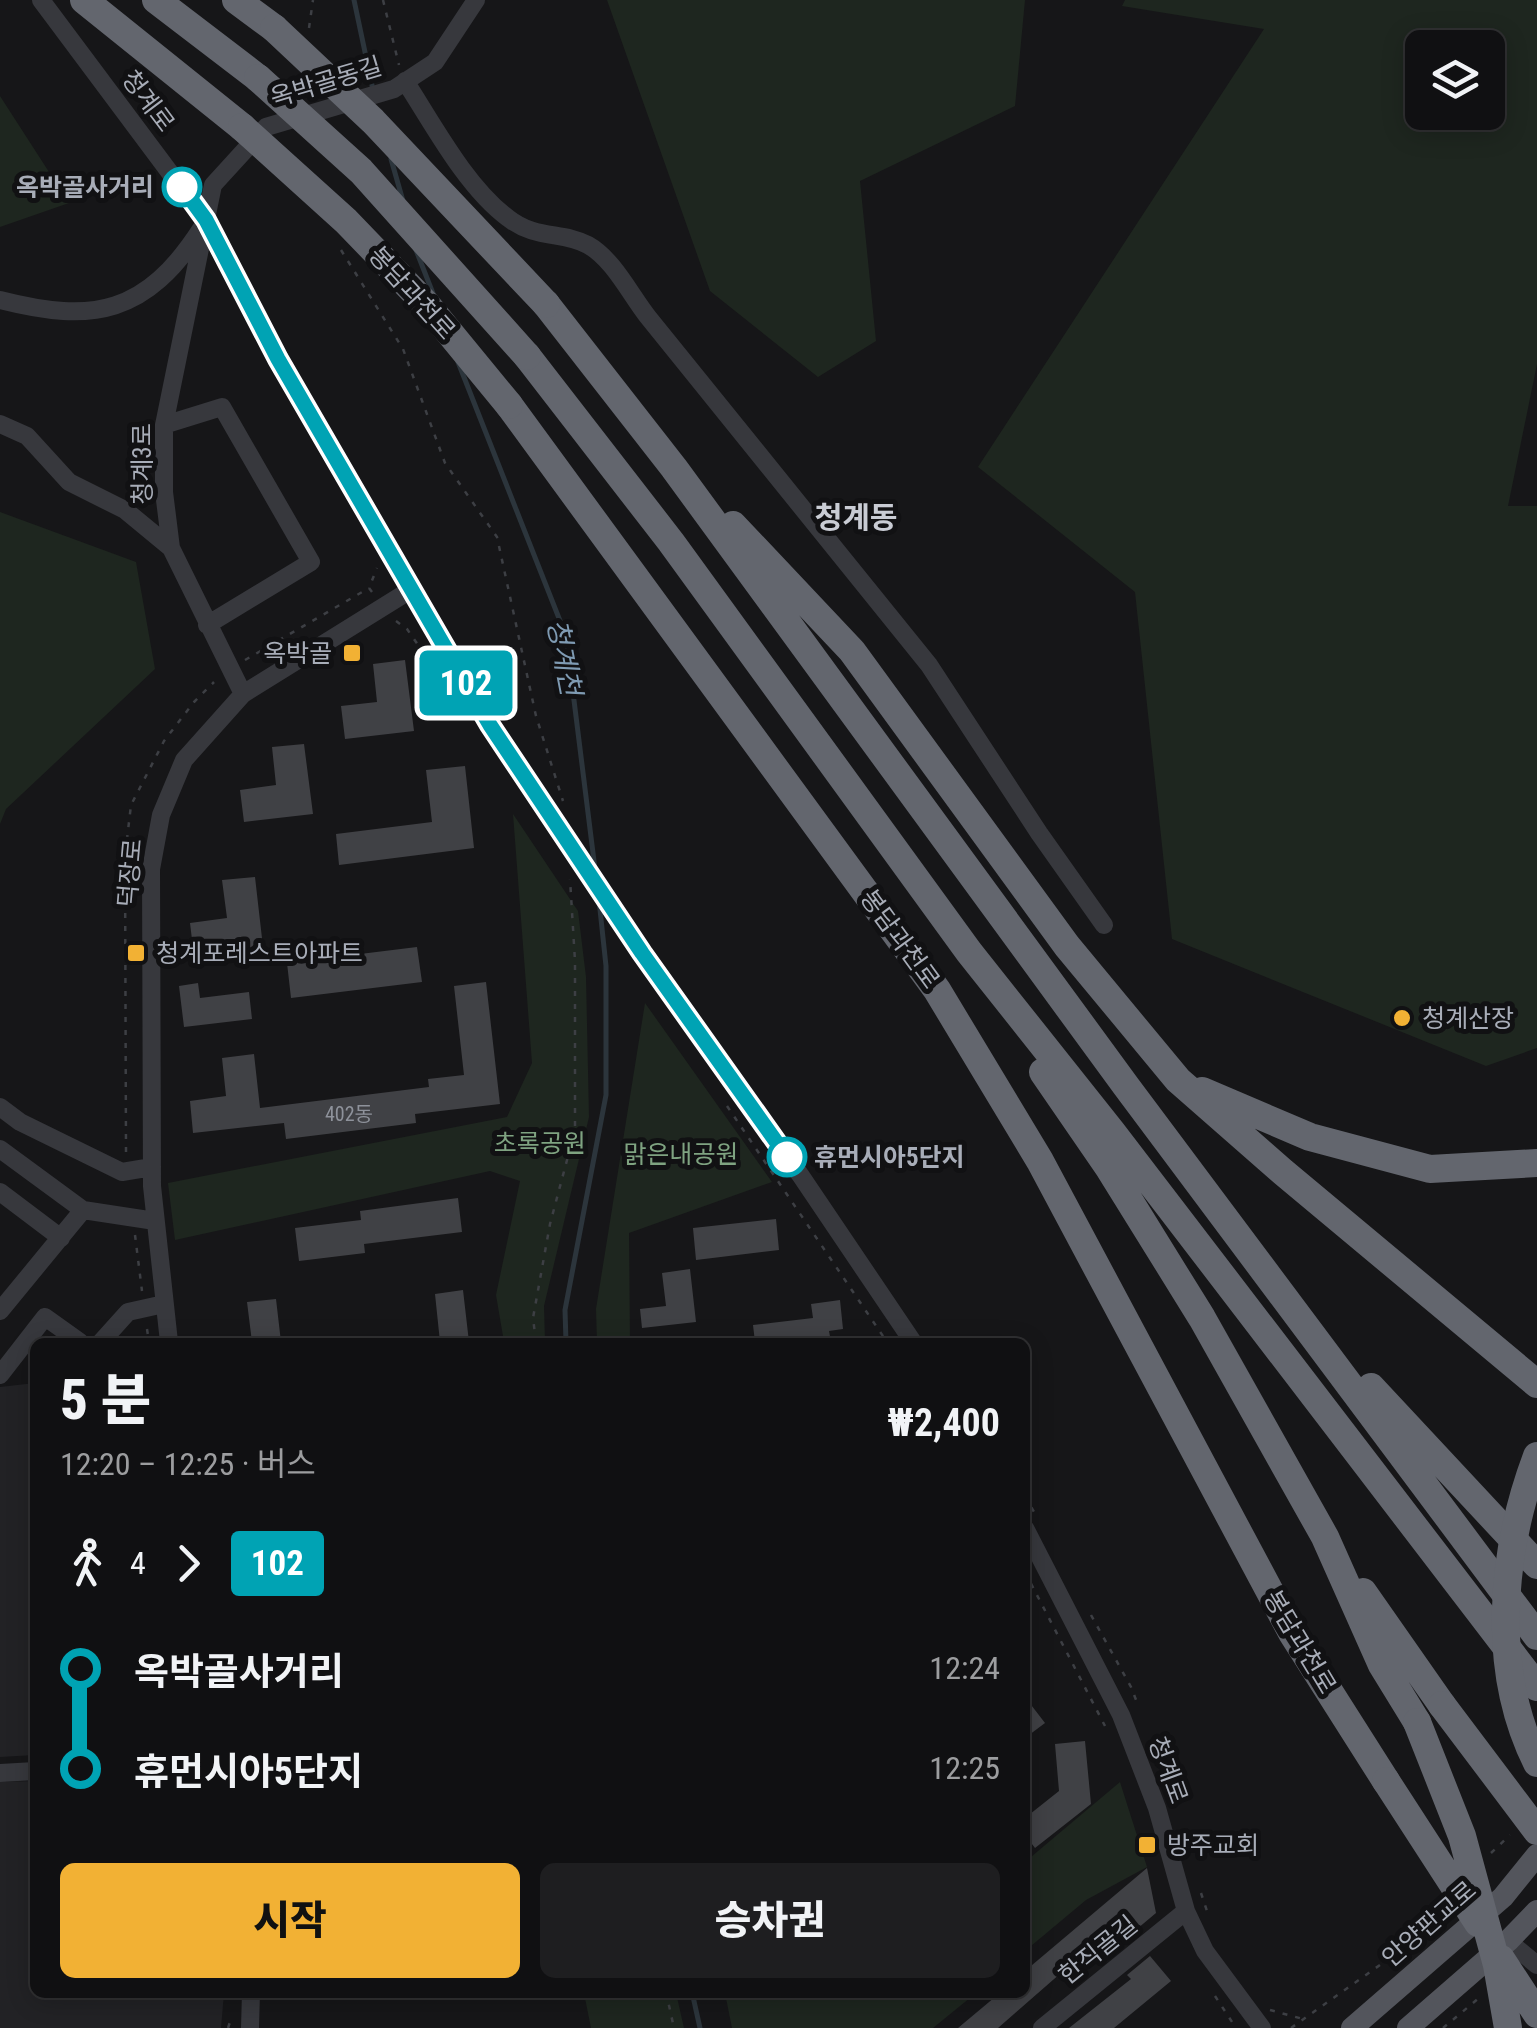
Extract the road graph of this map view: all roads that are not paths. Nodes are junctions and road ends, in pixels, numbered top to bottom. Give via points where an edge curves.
1 (84, 0) edge
2 (156, 0) edge
3 (236, 0) edge
4 (476, 0) edge
5 (41, 1) edge
6 (400, 85) junction
7 (254, 127) junction
8 (206, 220) junction
9 (0, 300) edge
10 (0, 424) edge
11 (164, 426) junction
12 (674, 468) junction
13 (171, 548) junction
14 (412, 588) junction
15 (208, 625) junction
16 (243, 694) junction
17 (1104, 925) dead end
18 (968, 952) junction
19 (1178, 1080) junction
20 (0, 1106) edge
21 (0, 1149) edge
22 (1525, 1164) edge
23 (152, 1168) junction
24 (0, 1192) edge
25 (83, 1210) junction
26 (155, 1221) junction
27 (61, 1238) junction
28 (1275, 1283) junction
29 (164, 1304) junction
30 (0, 1311) edge
31 (75, 1338) edge
32 (105, 1338) edge
33 (168, 1338) edge
34 (911, 1338) edge
35 (0, 1375) edge
36 (1537, 1384) edge
37 (1537, 1456) edge
38 (1325, 1537) junction
39 (1030, 1538) edge
40 (1537, 1565) edge
41 (1537, 1636) edge
42 (1537, 1686) edge
43 (1537, 1764) edge
44 (30, 1771) edge
45 (0, 1773) edge
46 (1526, 1831) edge
47 (1537, 1855) edge
48 (1186, 1911) junction
49 (1537, 1911) edge
50 (1508, 1941) junction
51 (1537, 1965) edge
52 (251, 1998) edge
53 (1537, 2014) edge
54 (250, 2028) edge
55 (1042, 2028) edge
56 (1262, 2028) edge
57 (1352, 2028) edge
58 (1408, 2028) edge
59 (1508, 2028) edge

1 - 7 highway, 봉담과천로
2 - 18 highway, 봉담과천로, bridge via 258,78 361,171 527,356
3 - 12 highway, bridge via 374,121 546,304
4 - 6 street, 옥박골동길 via 434,62
5 - 8 street, 청계로
6 - 7 street, 옥박골동길, bridge
6 - 17 street via 505,216 531,233 586,244 607,261 928,665
7 - 8 street, 옥박골동길 via 213,185
7 - 53 highway, 봉담과천로, bridge via 426,304 509,405 937,990 1040,1161 1292,1633
8 - 9 street via 178,265 135,297 102,310 74,313
8 - 11 street, 청계3로
8 - 14 street, 청계로 via 278,359
10 - 13 street via 27,436 69,482 124,510
11 - 13 street, 청계3로
11 - 15 street via 222,407 311,562
12 - 19 highway via 852,652 1067,946
12 - 28 highway
13 - 15 street, 청계3로
14 - 16 street, 덕장로
14 - 34 street, 청계로, bridge via 542,804
15 - 16 street, 청계3로
16 - 23 street, 덕장로 via 184,760 161,814 151,869
18 - 38 highway via 1202,1318
18 - 42 highway, 봉담과천로
19 - 22 highway via 1310,1137 1373,1156 1430,1169
19 - 36 highway
20 - 23 street via 122,1172
21 - 25 street
23 - 26 street, 덕장로
24 - 27 street
25 - 26 street
25 - 27 street
26 - 29 street, 덕장로
27 - 30 street
28 - 40 highway
28 - 41 highway
29 - 32 street via 128,1312
29 - 33 street, 덕장로
31 - 35 street via 46,1317
37 - 43 highway, bridge via 1514,1529 1506,1594 1507,1667
38 - 46 highway, bridge
38 - 59 highway, bridge via 1382,1665 1417,1722 1462,1836
39 - 48 street, 청계로 via 1121,1715
44 - 45 street
47 - 57 main road, 안양판교로 via 1503,1897
48 - 55 street, 한직골길
48 - 56 street, 청계로 via 1205,1951
49 - 50 main road
50 - 51 street
50 - 58 main road
52 - 54 street

